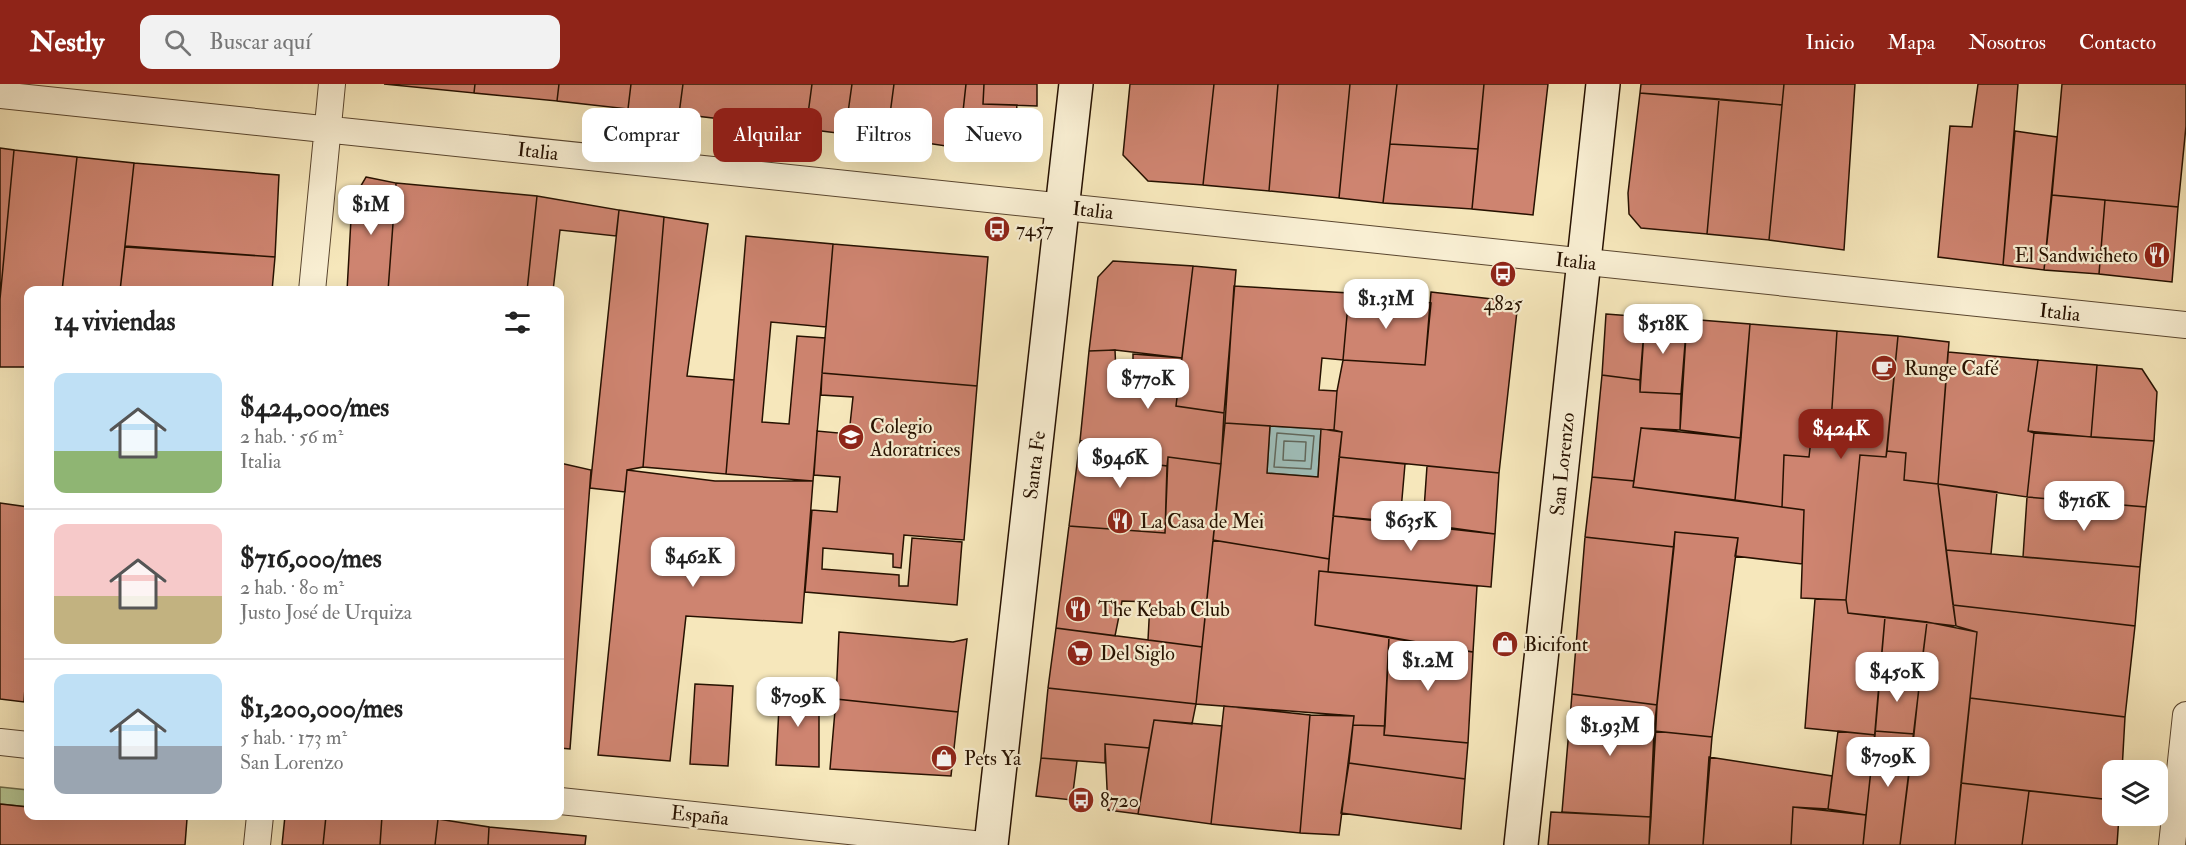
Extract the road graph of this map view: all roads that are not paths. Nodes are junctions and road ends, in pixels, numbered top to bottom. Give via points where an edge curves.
1 (332, 84) edge
2 (1076, 84) edge
3 (1603, 84) edge
4 (0, 95) edge
5 (328, 129) junction
6 (1063, 207) junction
7 (1584, 262) junction
8 (312, 286) edge
9 (2186, 325) edge
10 (2186, 715) edge
11 (0, 742) edge
12 (24, 745) edge
13 (564, 801) edge
14 (260, 820) edge
15 (257, 845) edge
16 (983, 845) edge
17 (991, 845) edge
18 (1521, 845) edge
19 (2172, 845) edge

1 - 5 street
2 - 6 main road, Santa Fe
3 - 7 main road, San Lorenzo
4 - 5 street, Italia
5 - 6 street, Italia
5 - 8 street
6 - 7 street, Italia
6 - 17 main road, Santa Fe
7 - 9 street, Italia
7 - 18 main road, San Lorenzo
10 - 19 street
11 - 12 street
13 - 16 street, España
14 - 15 street

